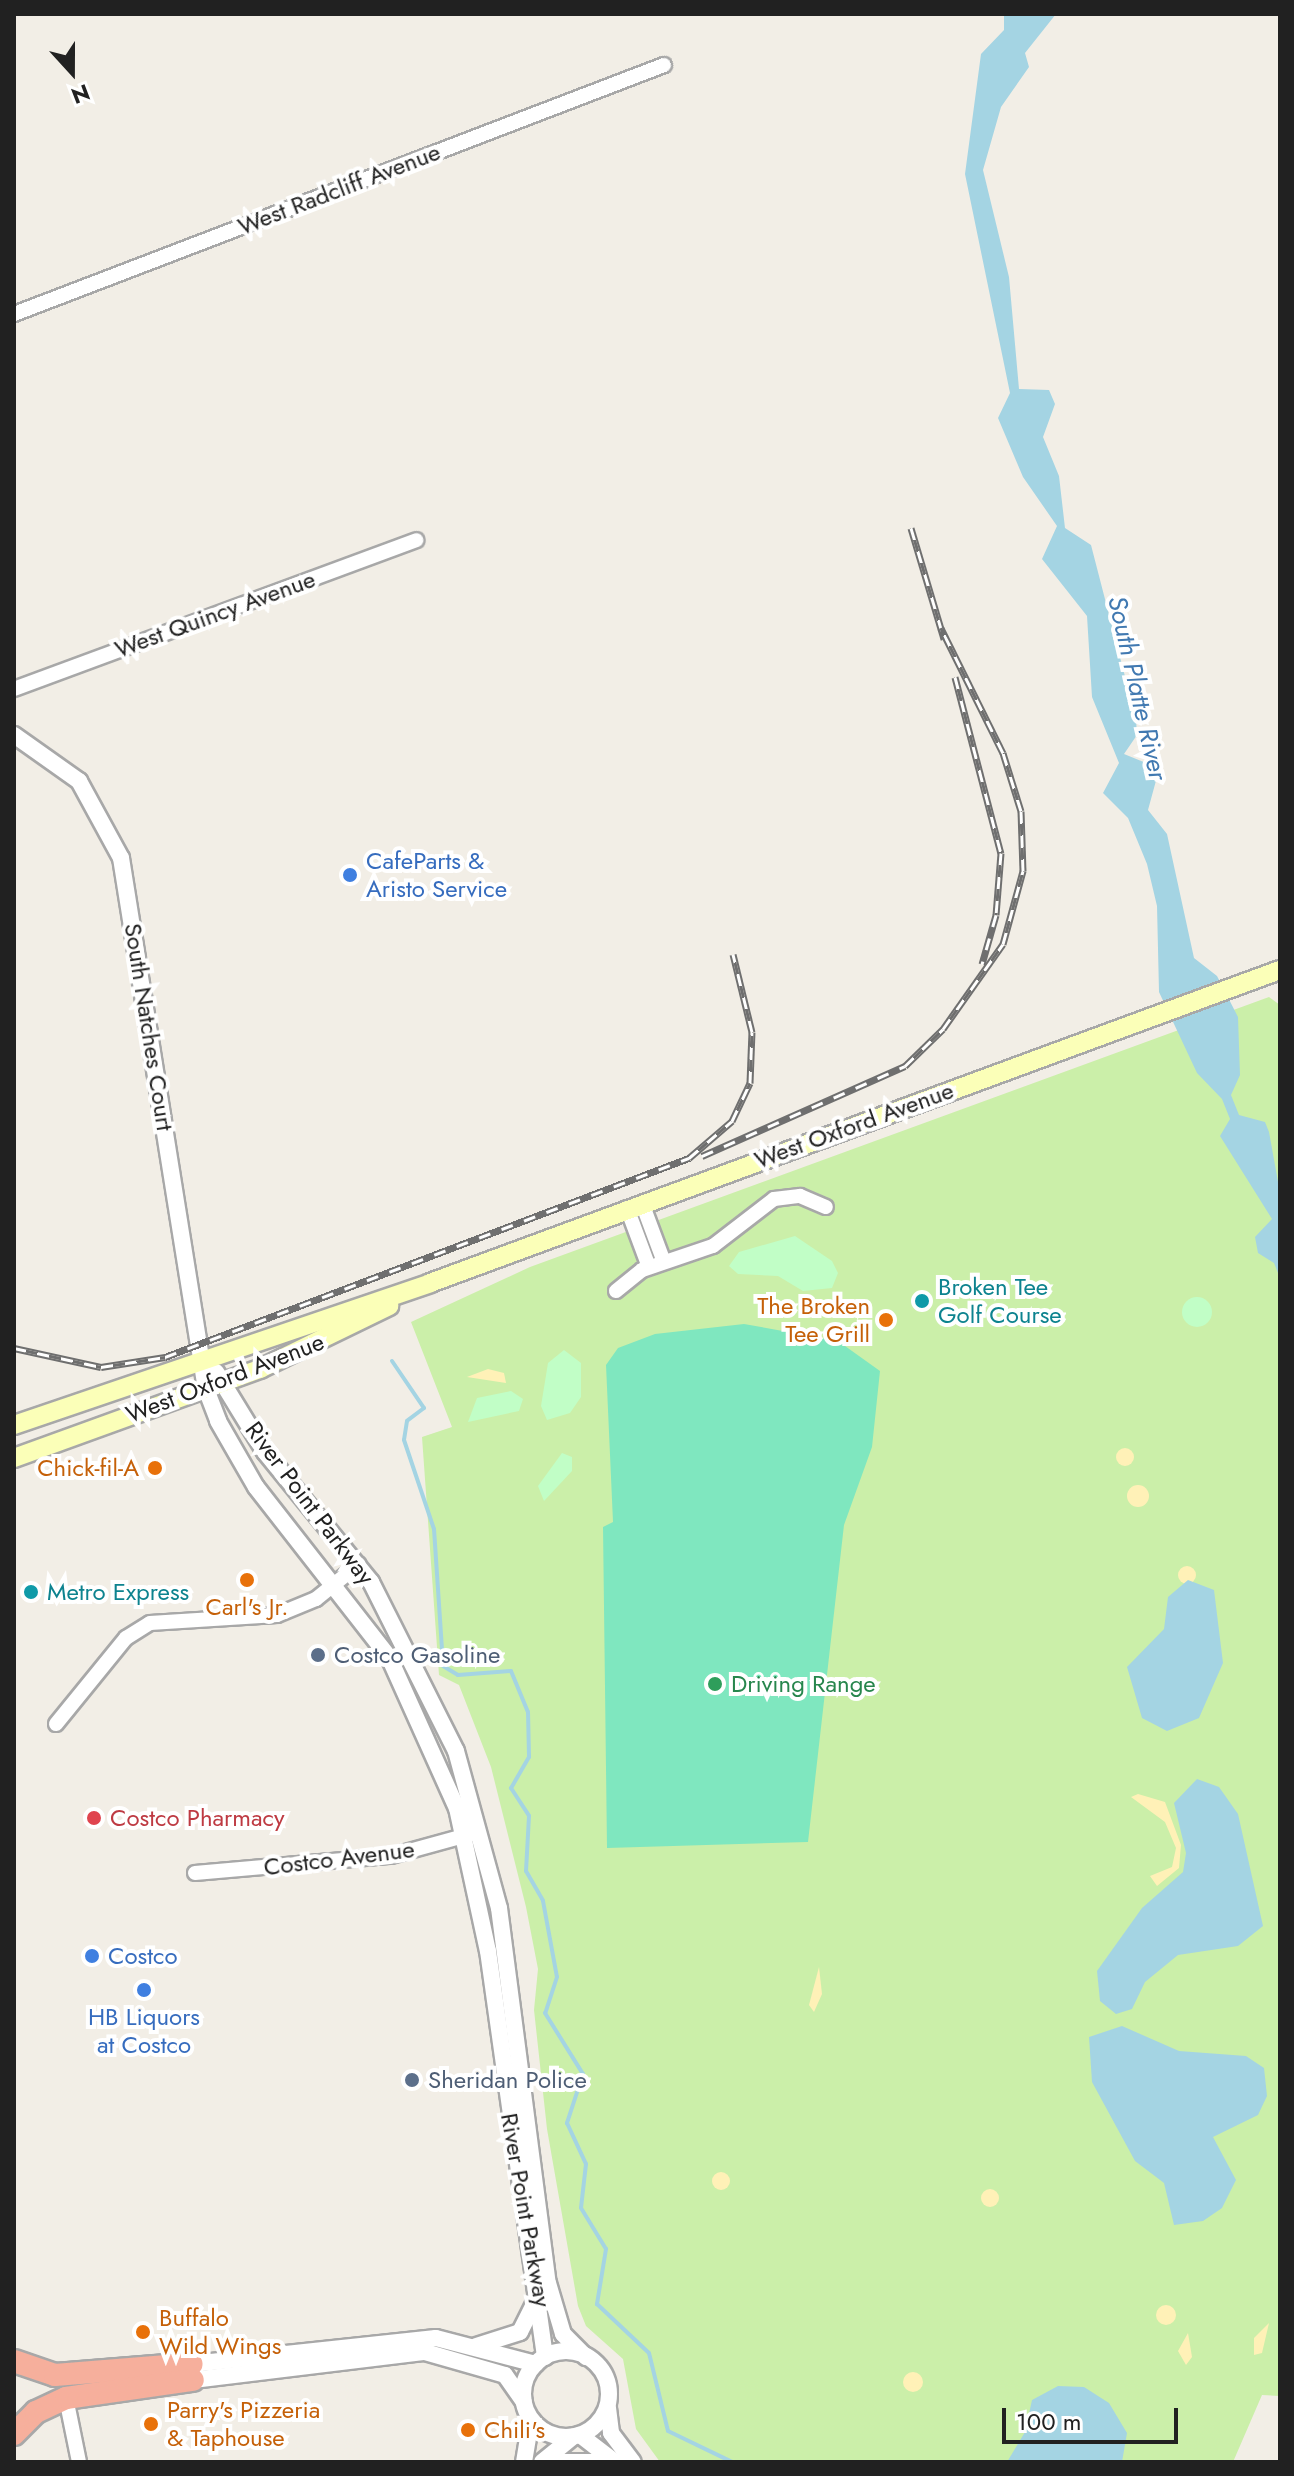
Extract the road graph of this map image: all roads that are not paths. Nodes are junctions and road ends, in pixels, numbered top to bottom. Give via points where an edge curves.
1 (664, 65) dead end
2 (14, 314) edge
3 (416, 540) dead end
4 (14, 689) edge
5 (14, 735) edge
6 (1280, 970) edge
7 (635, 1206) junction
8 (826, 1207) dead end
9 (657, 1264) junction
10 (430, 1283) junction
11 (616, 1291) dead end
12 (207, 1362) junction
13 (225, 1382) junction
14 (206, 1389) junction
15 (14, 1425) edge
16 (14, 1458) edge
17 (359, 1564) junction
18 (338, 1583) junction
19 (56, 1724) dead end
20 (474, 1833) junction
21 (195, 1873) dead end
22 (538, 2291) junction
23 (474, 2346) junction
24 (586, 2357) junction
25 (541, 2360) junction
26 (14, 2361) edge
27 (193, 2372) junction
28 (66, 2398) junction
29 (524, 2402) junction
30 (608, 2405) junction
31 (531, 2420) junction
32 (14, 2434) edge
33 (577, 2436) junction
34 (79, 2462) edge
35 (524, 2462) edge
36 (542, 2462) edge
37 (555, 2462) edge
38 (594, 2462) edge
39 (615, 2462) edge
40 (633, 2462) edge

1 - 2 street, West Radcliff Avenue
3 - 4 street, West Quincy Avenue
5 - 12 street, South Natches Court via 79,781 118,848
6 - 7 main road, West Oxford Avenue
7 - 9 street
7 - 10 main road, West Oxford Avenue
8 - 9 street via 779,1197 702,1251
9 - 11 street
10 - 12 main road, West Oxford Avenue
10 - 13 main road, West Oxford Avenue
12 - 13 street, River Point Parkway
12 - 14 street, River Point Parkway
12 - 15 main road, West Oxford Avenue
13 - 14 main road, West Oxford Avenue
13 - 17 street, River Point Parkway via 265,1452
14 - 16 main road, West Oxford Avenue
14 - 18 street, River Point Parkway via 246,1474
17 - 18 street
17 - 20 street, River Point Parkway via 430,1691
18 - 19 street via 277,1615 150,1623 126,1638
18 - 20 street, River Point Parkway via 408,1692
20 - 21 street, Costco Avenue via 379,1857
20 - 22 street, River Point Parkway
20 - 24 street, River Point Parkway via 506,1954 548,2283 563,2334
22 - 23 street via 535,2314 520,2332
22 - 25 street, River Point Parkway
23 - 25 street
23 - 27 street via 425,2338
24 - 25 street
24 - 30 street via 604,2375
25 - 29 street
26 - 27 highway via 55,2375
27 - 28 highway
27 - 29 street via 425,2352 505,2375
28 - 32 highway via 36,2412
28 - 34 street
29 - 31 street
30 - 33 street
30 - 40 street via 611,2433
31 - 33 street via 551,2434
31 - 35 street
33 - 36 street
33 - 39 street
37 - 38 street

